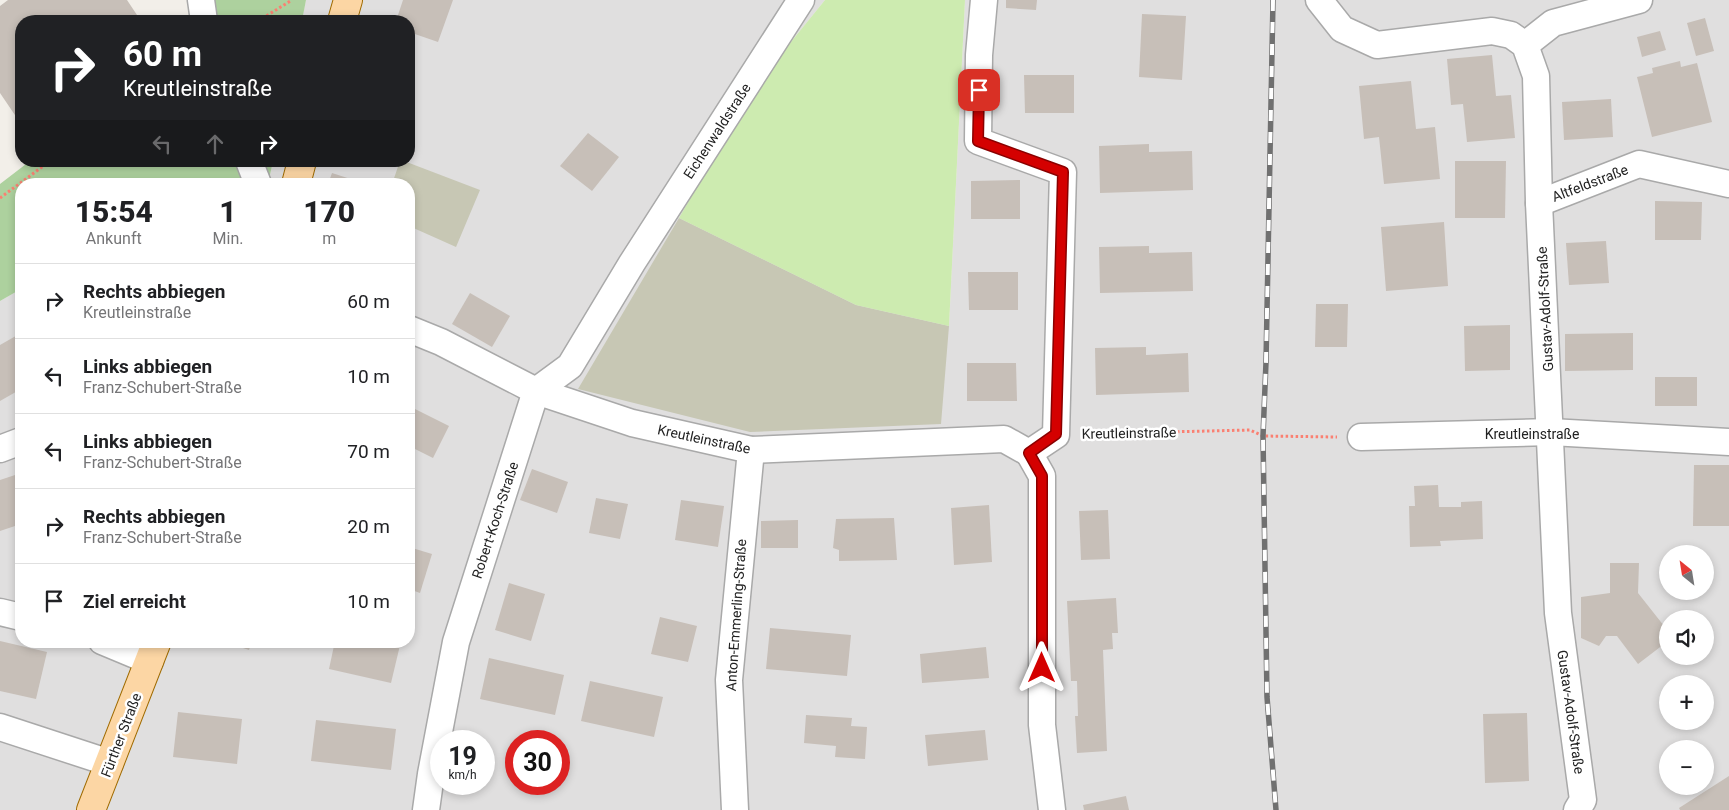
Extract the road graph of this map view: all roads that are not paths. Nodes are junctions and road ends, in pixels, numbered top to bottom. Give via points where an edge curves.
1 (201, 0) edge
2 (348, 0) edge
3 (801, 0) edge
4 (984, 0) edge
5 (1319, 0) edge
6 (1639, 0) edge
7 (203, 15) edge
8 (344, 15) edge
9 (1525, 45) junction
10 (1729, 184) edge
11 (1540, 203) junction
12 (415, 331) edge
13 (536, 391) junction
14 (1551, 432) junction
15 (1361, 437) road end
16 (1729, 442) edge
17 (15, 443) edge
18 (0, 449) edge
19 (750, 450) junction
20 (1029, 453) junction
21 (0, 612) edge
22 (15, 616) edge
23 (138, 648) edge
24 (153, 651) edge
25 (0, 727) edge
26 (110, 763) junction
27 (1580, 805) edge
28 (91, 810) edge
29 (426, 810) edge
30 (735, 810) edge
31 (1052, 810) edge

1 - 7 street
2 - 8 main road
3 - 13 street, Eichenwaldstraße via 632,263 570,366
4 - 20 street via 979,55 978,141 1063,172 1056,434
5 - 9 street via 1342,29 1377,45 1492,31 1511,35
6 - 9 street via 1553,22
9 - 11 street, Gustav-Adolf-Straße via 1536,76
10 - 11 street, Altfeldstraße via 1639,164
11 - 14 street, Gustav-Adolf-Straße
12 - 13 street, Kreutleinstraße
13 - 19 street, Kreutleinstraße via 632,423
13 - 29 street, Robert-Koch-Straße via 456,642
14 - 15 street, Kreutleinstraße
14 - 16 street, Kreutleinstraße
14 - 27 street, Gustav-Adolf-Straße via 1558,613
17 - 18 street
19 - 20 street, Kreutleinstraße via 1004,439
19 - 30 street, Anton-Emmerling-Straße via 729,680
20 - 31 street via 1042,476 1042,725
21 - 22 street
23 - 24 street, Fürther Straße
24 - 26 main road, Fürther Straße
25 - 26 street
26 - 28 main road, Fürther Straße

